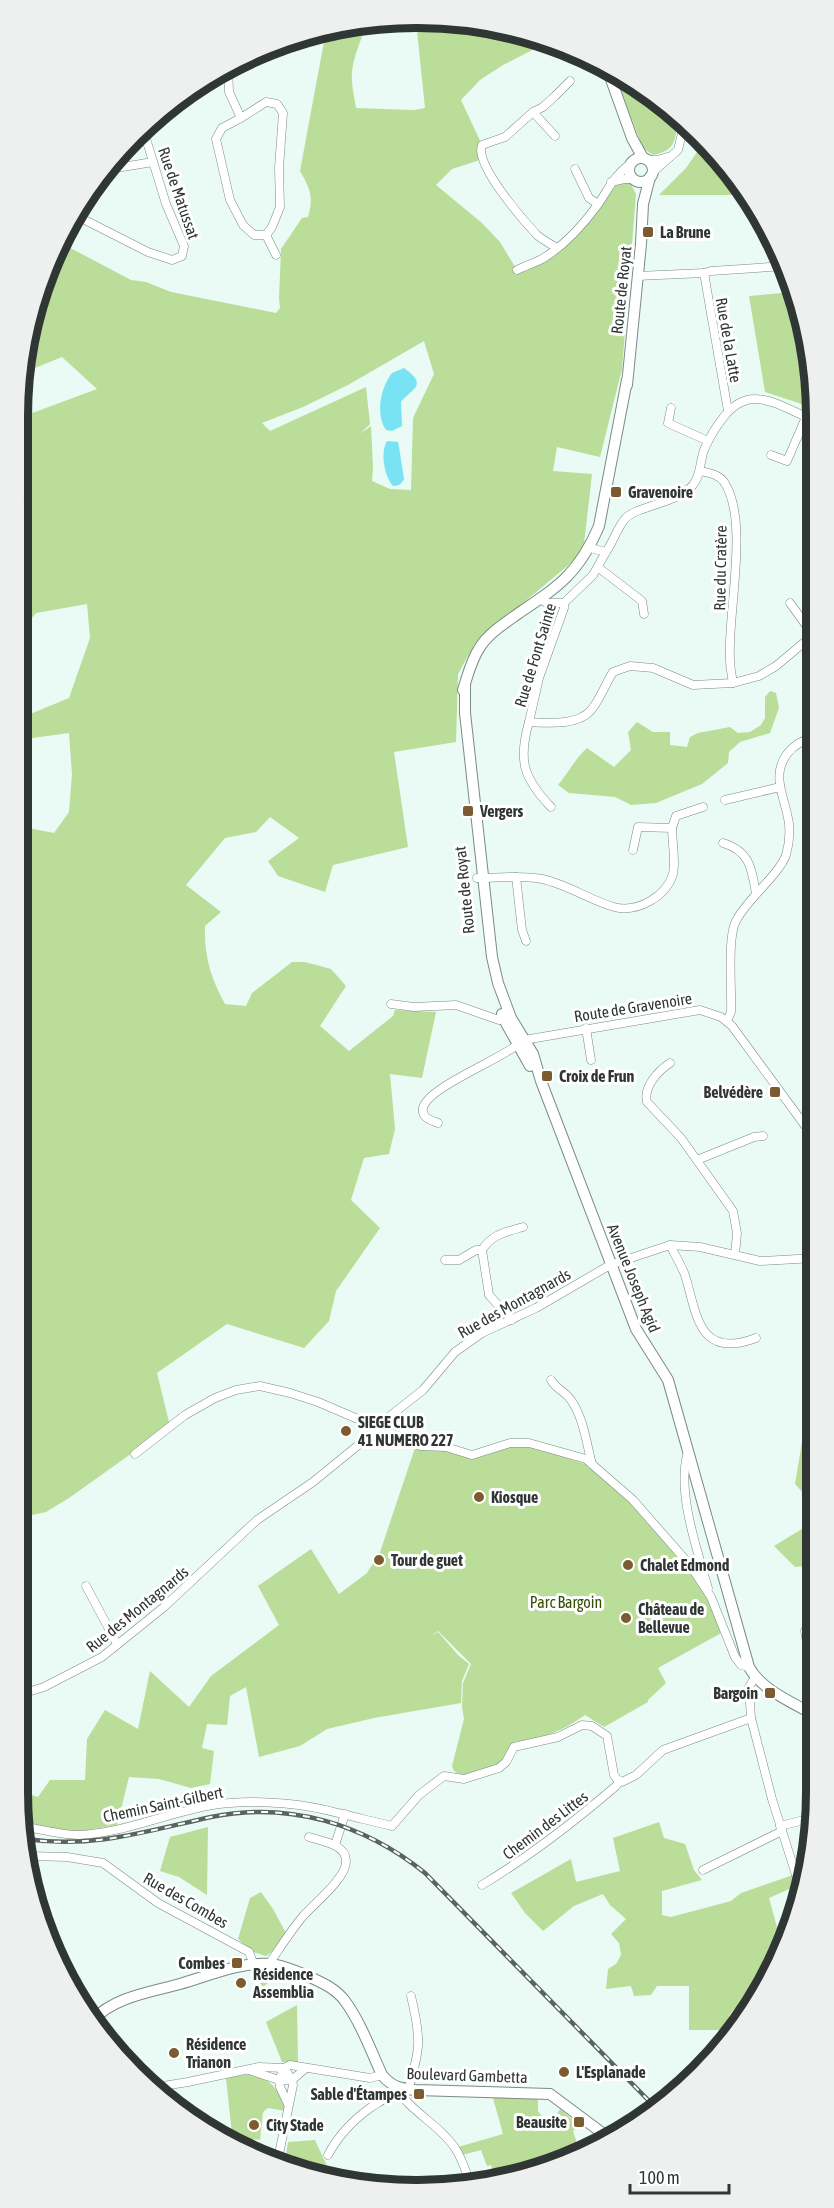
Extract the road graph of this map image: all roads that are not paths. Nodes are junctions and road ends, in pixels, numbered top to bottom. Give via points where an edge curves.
1 (228, 78) edge
2 (570, 81) dead end
3 (612, 81) edge
4 (533, 112) junction
5 (241, 118) junction
6 (683, 134) edge
7 (555, 135) dead end
8 (146, 139) edge
9 (675, 154) junction
10 (638, 161) junction
11 (153, 162) junction
12 (120, 167) edge
13 (575, 169) dead end
14 (651, 175) junction
15 (635, 180) junction
16 (610, 183) junction
17 (598, 204) junction
18 (643, 204) junction
19 (83, 219) edge
20 (266, 235) junction
21 (557, 248) junction
22 (276, 255) dead end
23 (775, 267) edge
24 (517, 270) dead end
25 (704, 273) junction
26 (637, 276) junction
27 (671, 408) dead end
28 (728, 411) junction
29 (806, 417) edge
30 (806, 424) edge
31 (708, 441) junction
32 (771, 455) dead end
33 (700, 471) junction
34 (598, 550) junction
35 (599, 568) junction
36 (540, 599) junction
37 (564, 603) junction
38 (790, 603) dead end
39 (644, 614) dead end
40 (806, 625) edge
41 (806, 641) edge
42 (733, 683) junction
43 (529, 722) junction
44 (806, 739) edge
45 (780, 787) junction
46 (725, 800) dead end
47 (551, 807) dead end
48 (703, 807) dead end
49 (672, 828) junction
50 (723, 843) dead end
51 (633, 850) dead end
52 (516, 877) junction
53 (480, 878) junction
54 (756, 894) junction
55 (526, 941) dead end
56 (391, 1004) dead end
57 (508, 1019) junction
58 (727, 1021) junction
59 (586, 1028) junction
60 (541, 1037) junction
61 (527, 1046) junction
62 (591, 1060) dead end
63 (670, 1063) dead end
64 (541, 1081) junction
65 (438, 1123) dead end
66 (806, 1127) edge
67 (763, 1136) dead end
68 (697, 1160) junction
69 (523, 1227) dead end
70 (670, 1245) junction
71 (482, 1250) junction
72 (735, 1255) junction
73 (806, 1258) edge
74 (445, 1260) dead end
75 (610, 1265) junction
76 (512, 1320) junction
77 (756, 1338) dead end
78 (551, 1380) dead end
79 (376, 1427) junction
80 (688, 1452) junction
81 (135, 1454) dead end
82 (592, 1464) junction
83 (86, 1586) dead end
84 (711, 1597) junction
85 (117, 1644) junction
86 (752, 1672) junction
87 (28, 1692) edge
88 (806, 1709) edge
89 (751, 1718) junction
90 (619, 1781) junction
91 (345, 1814) junction
92 (804, 1821) edge
93 (30, 1828) edge
94 (781, 1829) junction
95 (309, 1837) dead end
96 (335, 1845) junction
97 (34, 1856) edge
98 (703, 1870) dead end
99 (796, 1874) edge
100 (482, 1886) dead end
101 (269, 1964) junction
102 (254, 1965) junction
103 (411, 1996) dead end
104 (99, 2014) edge
105 (285, 2068) junction
106 (306, 2068) junction
107 (249, 2070) junction
108 (382, 2075) junction
109 (279, 2080) junction
110 (292, 2080) junction
111 (164, 2086) edge
112 (396, 2087) junction
113 (408, 2090) junction
114 (288, 2104) junction
115 (601, 2132) edge
116 (280, 2154) edge
117 (328, 2155) dead end
118 (467, 2176) edge

1 - 5 street via 229,93
2 - 4 street
3 - 10 main road
4 - 7 street
4 - 21 street via 505,138 482,145 481,154 492,178 511,203 538,236
5 - 20 street via 222,128 216,145 226,189 236,212 249,231
5 - 20 street via 266,102 277,104 283,113 280,207
6 - 9 street
8 - 11 street, Rue de Matussat
9 - 10 street
9 - 14 street
10 - 14 main road via 652,166
10 - 15 main road via 629,172
10 - 16 street via 621,170
11 - 12 street
11 - 19 street, Rue de Matussat via 184,246 180,258 172,260 148,252
13 - 17 street via 589,198
14 - 15 main road via 644,181
14 - 18 main road, Route de Royat
15 - 16 street
15 - 18 main road, Route de Royat
16 - 17 street
17 - 21 street
18 - 26 main road, Route de Royat
20 - 22 street
21 - 24 street
23 - 25 street
25 - 26 street
25 - 28 street, Rue de la Latte
26 - 34 main road, Route de Royat via 627,380 599,526
27 - 31 street via 668,423
28 - 29 street via 753,398
28 - 31 street
30 - 32 street via 787,461
31 - 33 street
33 - 34 street via 693,485 678,497 625,518
33 - 42 street, Rue du Cratère via 718,476 725,483 735,519 730,659
34 - 35 street
34 - 36 main road, Route de Royat
35 - 37 street, Rue de Font Sainte
35 - 39 street via 642,601
36 - 37 street
36 - 53 main road, Route de Royat via 480,646 460,699
37 - 43 street, Rue de Font Sainte
38 - 40 street
41 - 42 street, Rue de Font Sainte via 759,676
42 - 43 street, Rue de Font Sainte via 693,685 653,668 630,666 613,672 592,710 580,718 550,724
43 - 47 street via 523,761 534,786
44 - 45 street via 793,746 783,760 778,774
45 - 46 street
45 - 54 street via 789,824 789,844 785,859
48 - 49 street via 676,816
49 - 51 street via 638,827
49 - 52 street via 673,874 657,898 646,904 615,907 570,887
50 - 54 street via 737,847 752,868
52 - 53 street
52 - 55 street
53 - 57 main road, Route de Royat via 486,958 492,985
54 - 58 street via 735,922 732,935 731,1012
56 - 57 street via 456,1005
57 - 61 main road, Route de Royat
58 - 59 street, Route de Gravenoire via 714,1013 692,1010
58 - 66 street
59 - 60 street, Route de Gravenoire
59 - 62 street
60 - 61 street, Route de Gravenoire
60 - 61 street
61 - 64 main road, Avenue Joseph Agid
61 - 64 main road, Route de Royat
61 - 65 street via 431,1096 423,1113
63 - 68 street via 661,1069 645,1096
64 - 75 main road, Avenue Joseph Agid
67 - 68 street
68 - 72 street via 733,1211
69 - 71 street via 497,1234
70 - 72 street, Rue des Montagnards
70 - 75 street, Rue des Montagnards
70 - 77 street via 684,1273 702,1330 710,1338 734,1344
71 - 74 street via 459,1260
71 - 76 street via 489,1295
72 - 73 street, Rue des Montagnards via 759,1261
75 - 76 street, Rue des Montagnards
75 - 80 main road, Avenue Joseph Agid via 639,1335 668,1380
76 - 79 street, Rue des Montagnards via 482,1333 455,1352 423,1389
78 - 82 street via 564,1391 578,1413
79 - 81 street via 318,1402 260,1386 215,1398 185,1415
79 - 82 street via 421,1446 446,1447 472,1455 510,1443 529,1443
79 - 85 street, Rue des Montagnards via 313,1482 257,1520 164,1607
80 - 84 street via 683,1466 689,1523
80 - 86 main road, Avenue Joseph Agid
82 - 84 street via 633,1500 673,1544
83 - 85 street
84 - 86 street via 735,1657
85 - 87 street, Rue des Montagnards via 73,1674
86 - 88 main road via 778,1694
86 - 89 street
89 - 90 street, Chemin des Littes via 663,1750 636,1775
89 - 94 street
90 - 91 street, Chemin Saint-Gilbert via 614,1775 607,1736 592,1726 582,1725 558,1737 514,1747 499,1768 464,1779 444,1776 419,1795 392,1826
90 - 100 street, Chemin des Littes via 581,1815
91 - 93 street, Chemin Saint-Gilbert via 271,1803 232,1803 93,1833 61,1834
91 - 96 street
92 - 94 street
94 - 98 street
94 - 99 street
95 - 96 street
96 - 101 street via 346,1859 343,1871
97 - 102 street, Rue des Combes via 103,1863 158,1903 249,1952
101 - 102 main road, Boulevard Gambetta
101 - 108 main road, Boulevard Gambetta via 307,1975 335,1990 353,2013
102 - 104 main road, Boulevard Gambetta via 140,1995 108,2007
103 - 113 street via 420,2046
105 - 106 street
105 - 107 street
105 - 109 street
105 - 110 street
106 - 108 street via 370,2078
106 - 110 street
107 - 109 street
107 - 111 street
108 - 112 main road, Boulevard Gambetta
109 - 110 street
109 - 114 street
110 - 114 street
112 - 113 main road, Boulevard Gambetta
112 - 117 street via 391,2095 352,2122
112 - 118 street via 402,2098 455,2148
113 - 115 main road, Boulevard Gambetta via 550,2094
114 - 116 street

